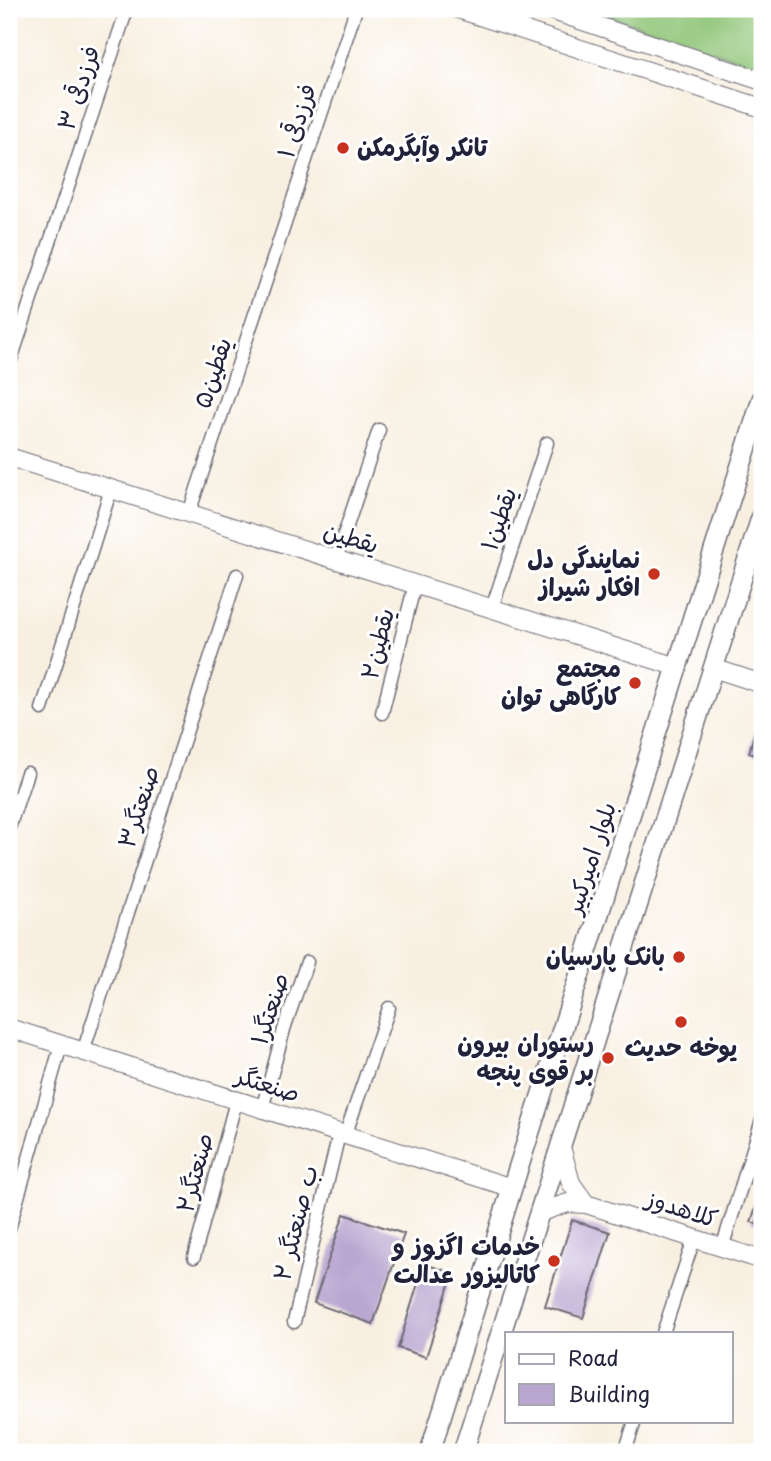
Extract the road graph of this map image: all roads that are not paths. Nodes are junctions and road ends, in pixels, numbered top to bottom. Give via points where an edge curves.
1 (127, 9) edge
2 (356, 9) edge
3 (458, 9) edge
4 (547, 9) edge
5 (762, 81) edge
6 (762, 108) edge
7 (277, 246) joint
8 (9, 366) edge
9 (762, 398) edge
10 (379, 429) dead end
11 (547, 443) dead end
12 (9, 457) edge
13 (111, 489) junction
14 (189, 513) junction
15 (762, 515) edge
16 (336, 559) junction
17 (237, 575) dead end
18 (415, 584) junction
19 (492, 608) junction
20 (678, 667) junction
21 (713, 668) junction
22 (762, 684) edge
23 (42, 709) dead end
24 (382, 713) dead end
25 (27, 773) dead end
26 (9, 828) edge
27 (307, 962) dead end
28 (389, 1008) dead end
29 (9, 1028) edge
30 (61, 1045) junction
31 (83, 1052) junction
32 (236, 1101) junction
33 (262, 1109) junction
34 (762, 1119) edge
35 (342, 1135) junction
36 (561, 1147) junction
37 (512, 1188) junction
38 (586, 1203) junction
39 (541, 1212) junction
40 (9, 1229) edge
41 (694, 1239) junction
42 (722, 1248) junction
43 (194, 1257) dead end
44 (762, 1260) edge
45 (294, 1322) dead end
46 (663, 1332) edge
47 (450, 1387) junction
48 (481, 1398) junction
49 (635, 1422) edge
50 (430, 1452) edge
51 (463, 1452) edge
52 (625, 1452) edge

1 - 8 street, فرزدقی ۳
2 - 7 street, فرزدقی ۱
3 - 6 street
4 - 5 street
7 - 14 street, یقطین۵
9 - 20 main road, بلوار امیرکبیر
10 - 16 street
11 - 19 street, یقطین۱
12 - 13 street, یقطین
13 - 14 street, یقطین
13 - 23 street
14 - 16 street, یقطین
15 - 21 main road
16 - 18 street, یقطین
17 - 31 street, صنعتگر۳
18 - 19 street, یقطین
18 - 24 street, یقطین۲
19 - 20 street, یقطین
20 - 37 main road, بلوار امیرکبیر
21 - 22 street
21 - 36 main road
25 - 26 street
27 - 33 street, صنعتگر۱
28 - 35 street, ۲ ب صنعتگر
29 - 30 street, صنعتگر
30 - 31 street, صنعتگر
30 - 40 street
31 - 32 street, صنعتگر
32 - 33 street, صنعتگر
32 - 43 street, صنعتگر۲
33 - 35 street, صنعتگر
34 - 42 street
35 - 37 street, صنعتگر
35 - 45 street, ۲ ب صنعتگر
36 - 38 street via 571,1183
36 - 39 main road
37 - 47 main road, بلوار امیرکبیر
38 - 39 street, کلاهدوز via 568,1203
38 - 41 street, کلاهدوز
39 - 48 main road
41 - 42 street, کلاهدوز
41 - 46 street
42 - 44 street, کلاهدوز
47 - 48 main road
47 - 50 main road, بلوار امیرکبیر
48 - 51 main road
49 - 52 street

